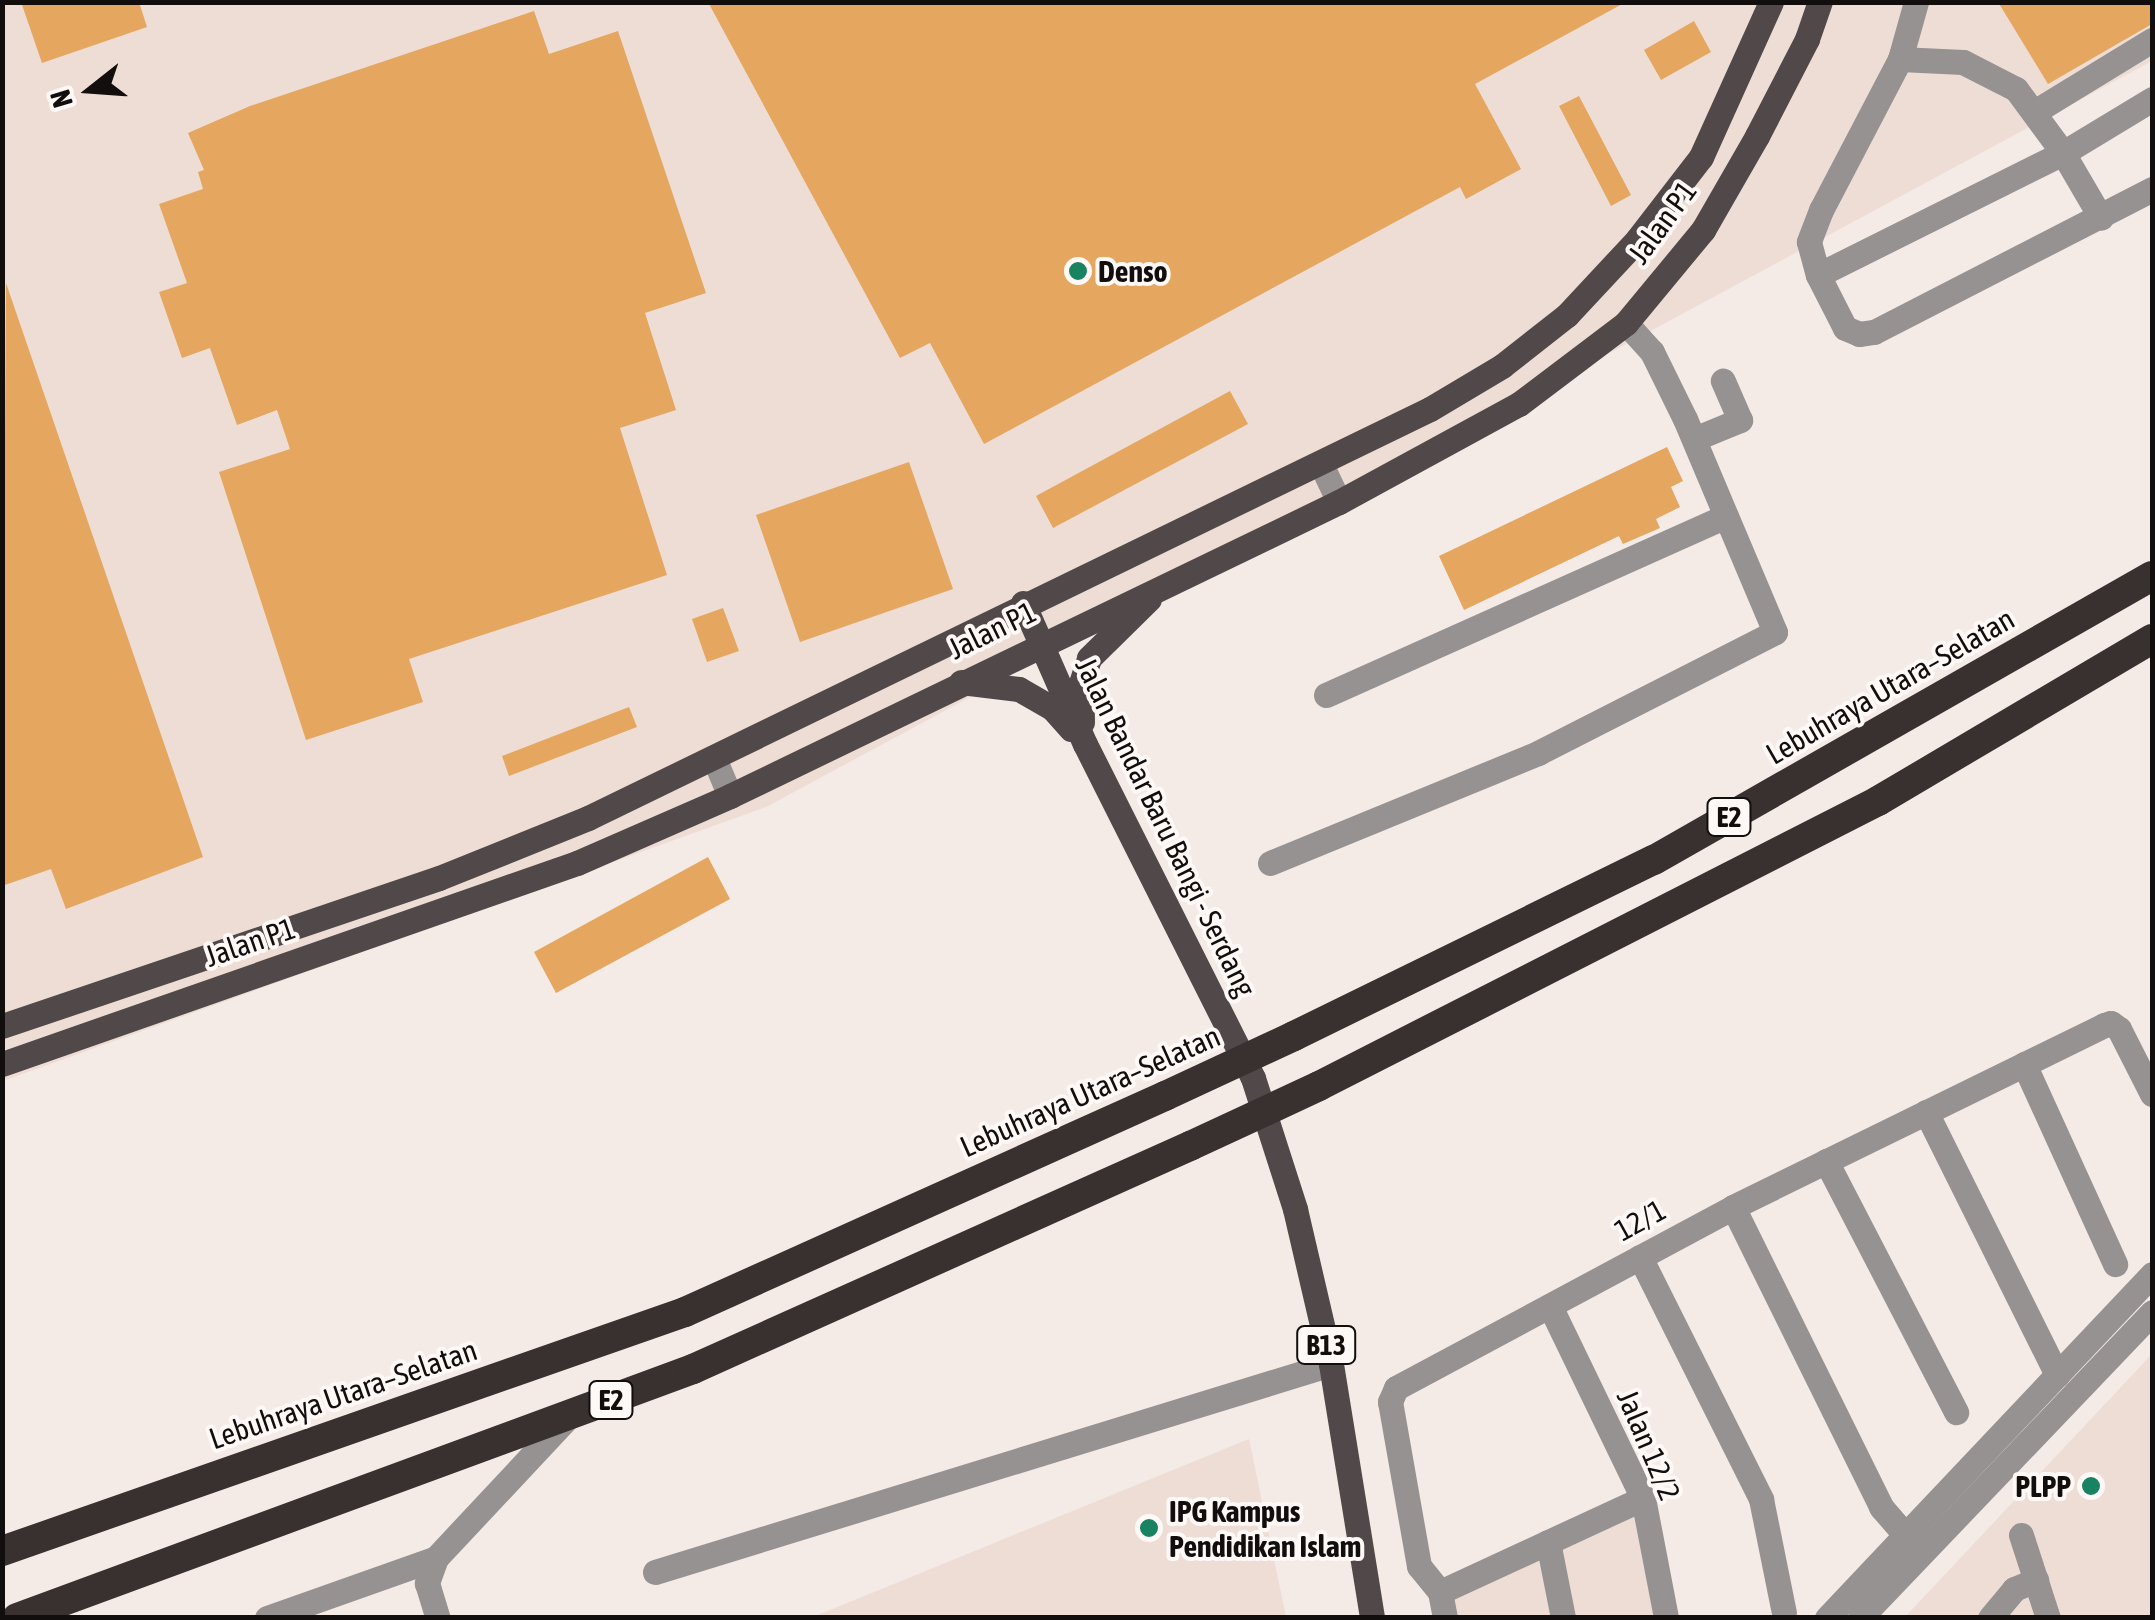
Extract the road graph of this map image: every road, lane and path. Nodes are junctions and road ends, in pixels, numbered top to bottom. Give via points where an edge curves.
1 (1771, 2) edge
2 (1820, 2) edge
3 (1916, 2) edge
4 (2152, 40) edge
5 (1900, 59) junction
6 (2152, 99) edge
7 (2034, 112) junction
8 (2064, 153) junction
9 (2152, 189) edge
10 (2102, 218) junction
11 (1818, 275) junction
12 (1626, 323) junction
13 (1723, 381) dead end
14 (1694, 440) junction
15 (1321, 464) junction
16 (1339, 502) junction
17 (1726, 516) junction
18 (2152, 576) edge
19 (1167, 582) junction
20 (1023, 603) junction
21 (2152, 639) edge
22 (1041, 643) junction
23 (958, 682) junction
24 (1326, 695) dead end
25 (1085, 744) junction
26 (714, 758) junction
27 (730, 796) junction
28 (1270, 863) dead end
29 (2, 1026) edge
30 (2, 1064) edge
31 (2024, 1064) junction
32 (2152, 1094) edge
33 (1926, 1112) junction
34 (1826, 1161) junction
35 (1733, 1207) junction
36 (1640, 1257) junction
37 (2115, 1264) dead end
38 (2152, 1274) edge
39 (1550, 1306) junction
40 (2152, 1312) edge
41 (1331, 1364) junction
42 (2057, 1375) junction
43 (1956, 1412) dead end
44 (570, 1415) junction
45 (1643, 1498) junction
46 (2021, 1535) dead end
47 (1548, 1542) junction
48 (1914, 1544) junction
49 (2, 1551) edge
50 (436, 1558) junction
51 (656, 1572) dead end
52 (2036, 1580) junction
53 (1442, 1605) edge
54 (1784, 1613) dead end
55 (1829, 1617) edge
56 (17, 1618) edge
57 (267, 1618) edge
58 (438, 1618) edge
59 (1372, 1618) edge
60 (1563, 1618) edge
61 (1666, 1618) edge
62 (1860, 1618) edge
63 (1990, 1618) edge
64 (2048, 1618) edge

1 - 15 main road, Jalan P1 via 1701,156 1638,240 1567,315 1502,366
2 - 12 main road, Jalan P1 via 1758,136 1703,230
3 - 5 street
4 - 7 street
5 - 7 street via 1963,62 2016,89
5 - 11 street via 1821,210 1809,242
6 - 8 street
7 - 8 street
8 - 10 street
8 - 11 street
9 - 10 street
10 - 11 street via 1874,332 1846,328
12 - 14 street via 1652,352
12 - 16 main road, Jalan P1 via 1518,404
13 - 14 street via 1740,420
14 - 17 street
15 - 16 street
15 - 20 main road, Jalan P1
16 - 19 main road, Jalan P1
17 - 24 street
17 - 28 street via 1775,632 1538,752
18 - 49 highway, Lebuhraya Utara–Selatan / E2, bridge via 1654,860 1165,1096 685,1312
19 - 22 main road, Jalan P1
19 - 25 main road via 1089,658 1080,682
20 - 22 main road, Jalan Bandar Baru Bangi - Serdang / B13
20 - 26 main road, Jalan P1
21 - 44 highway, E2, bridge via 1878,801 1319,1086 693,1369
22 - 23 main road, Jalan P1
22 - 25 main road, Jalan Bandar Baru Bangi - Serdang / B13
23 - 25 main road via 1019,689 1053,709
23 - 27 main road, Jalan P1
25 - 41 main road, Jalan Bandar Baru Bangi - Serdang / B13 via 1253,1078 1295,1209
26 - 27 street
26 - 29 main road, Jalan P1 via 439,878
27 - 30 main road, Jalan P1 via 578,862
31 - 32 street, 12/1 via 2111,1023
31 - 33 street, 12/1
31 - 37 street
33 - 34 street, 12/1
33 - 42 street
34 - 35 street, 12/1
34 - 43 street
35 - 36 street, 12/1
35 - 48 street via 1881,1507
36 - 39 street, 12/1
36 - 54 street via 1761,1499
38 - 42 street
39 - 45 street, Jalan 12/2
39 - 53 street, 12/1 via 1391,1394 1420,1566
40 - 48 street
41 - 51 street
41 - 59 main road, B13
42 - 48 street
44 - 50 street
44 - 56 highway, E2
45 - 47 street
45 - 61 street, Jalan 12/2
46 - 52 street
47 - 53 street
47 - 60 street
48 - 55 street
48 - 62 street
50 - 57 street
50 - 58 street via 427,1583
52 - 63 street via 2014,1590
52 - 64 street

